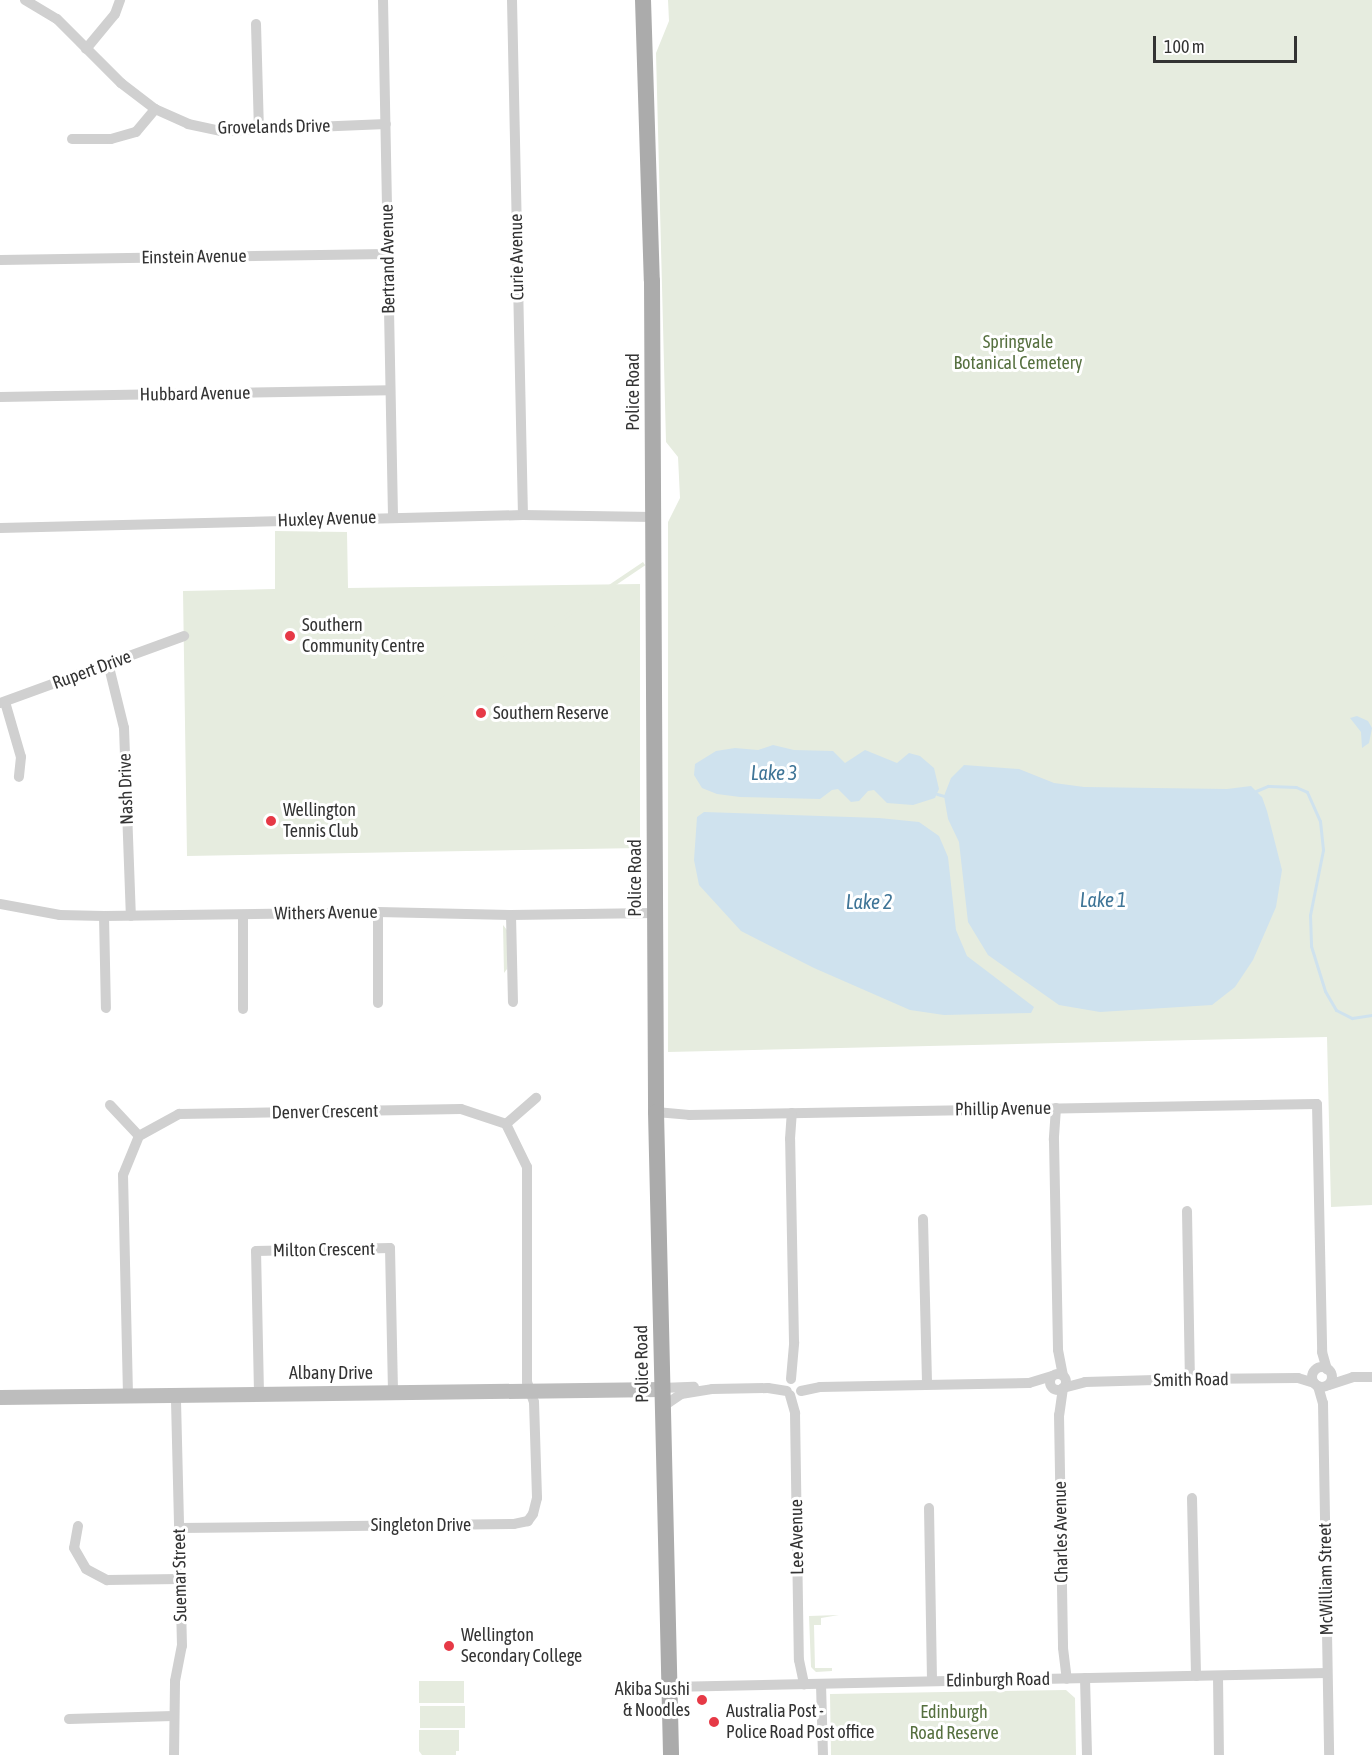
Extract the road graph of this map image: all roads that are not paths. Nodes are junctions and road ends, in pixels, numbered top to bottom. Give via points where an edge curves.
1 (25, 0) edge
2 (120, 0) edge
3 (383, 0) edge
4 (512, 0) edge
5 (643, 0) edge
6 (256, 24) dead end
7 (86, 49) junction
8 (155, 109) junction
9 (386, 124) junction
10 (259, 129) junction
11 (72, 139) dead end
12 (387, 254) junction
13 (0, 260) edge
14 (390, 390) junction
15 (0, 397) edge
16 (523, 514) junction
17 (393, 517) junction
18 (653, 517) junction
19 (0, 528) edge
20 (184, 636) dead end
21 (108, 663) junction
22 (2, 703) edge
23 (19, 777) dead end
24 (0, 904) edge
25 (378, 912) junction
26 (654, 913) junction
27 (243, 915) junction
28 (511, 915) junction
29 (104, 916) junction
30 (131, 916) junction
31 (513, 1002) dead end
32 (378, 1003) dead end
33 (106, 1008) dead end
34 (243, 1009) dead end
35 (536, 1098) dead end
36 (1317, 1104) joint
37 (110, 1105) dead end
38 (1053, 1108) junction
39 (788, 1113) junction
40 (656, 1115) junction
41 (506, 1124) junction
42 (139, 1136) junction
43 (1187, 1211) dead end
44 (923, 1219) dead end
45 (1322, 1377) junction
46 (1372, 1377) edge
47 (1190, 1379) junction
48 (1058, 1382) junction
49 (927, 1384) junction
50 (794, 1387) junction
51 (661, 1389) junction
52 (711, 1389) junction
53 (530, 1390) junction
54 (393, 1392) junction
55 (259, 1393) junction
56 (128, 1395) junction
57 (176, 1395) junction
58 (0, 1397) edge
59 (662, 1407) junction
60 (1192, 1498) dead end
61 (930, 1508) dead end
62 (78, 1526) dead end
63 (179, 1527) junction
64 (179, 1579) junction
65 (1327, 1673) junction
66 (1196, 1676) junction
67 (1218, 1676) junction
68 (1086, 1678) junction
69 (1064, 1679) junction
70 (932, 1681) junction
71 (800, 1684) junction
72 (821, 1684) junction
73 (669, 1687) junction
74 (173, 1716) junction
75 (69, 1719) dead end
76 (174, 1755) edge
77 (671, 1755) edge
78 (823, 1755) edge
79 (1086, 1755) edge
80 (1219, 1755) edge
81 (1329, 1755) edge

1 - 7 street, Grovelands Drive via 57,19
2 - 7 street via 115,14
3 - 9 street, Bertrand Avenue
4 - 16 street, Curie Avenue
5 - 18 main road, Police Road via 652,281
6 - 10 street
7 - 8 street, Grovelands Drive
8 - 10 street, Grovelands Drive via 188,124 221,131
8 - 11 street via 136,132 111,139
9 - 10 street, Grovelands Drive
9 - 12 street, Bertrand Avenue
12 - 13 street, Einstein Avenue
12 - 14 street, Bertrand Avenue
14 - 15 street, Hubbard Avenue
14 - 17 street, Bertrand Avenue
16 - 17 street, Huxley Avenue
16 - 18 street, Huxley Avenue
17 - 19 street, Huxley Avenue
18 - 26 main road, Police Road
20 - 21 street, Rupert Drive
21 - 22 street, Rupert Drive
21 - 30 street, Nash Drive via 124,728
22 - 23 street via 21,757
24 - 29 street, Withers Avenue via 60,915
25 - 27 street, Withers Avenue
25 - 28 street, Withers Avenue
25 - 32 street
26 - 28 street, Withers Avenue
26 - 40 main road, Police Road
27 - 30 street, Withers Avenue
27 - 34 street
28 - 31 street
29 - 30 street, Withers Avenue
29 - 33 street
35 - 41 street
36 - 38 street, Phillip Avenue
36 - 45 street, McWilliam Street
37 - 42 street
38 - 39 street, Phillip Avenue
38 - 48 street, Charles Avenue
39 - 40 street, Phillip Avenue via 681,1118
39 - 50 street, Lee Avenue
40 - 51 main road, Police Road
41 - 42 street, Denver Crescent via 461,1109 179,1114
41 - 53 street via 527,1167
42 - 56 street via 123,1176
43 - 47 street
44 - 49 street
45 - 46 street
45 - 47 street, Smith Road
45 - 65 street, McWilliam Street
47 - 48 street, Smith Road
48 - 49 street
48 - 69 street, Charles Avenue
49 - 50 street
50 - 52 street
50 - 71 street, Lee Avenue
51 - 52 street
51 - 53 street, Albany Drive
51 - 59 main road, Police Road
52 - 59 street via 681,1395
53 - 54 street, Albany Drive
53 - 63 street, Singleton Drive via 534,1402 537,1498 528,1521
54 - 55 street, Albany Drive
54 - 55 street, Milton Crescent via 390,1248 256,1251
55 - 57 street, Albany Drive
56 - 57 street, Albany Drive
56 - 58 street, Albany Drive
57 - 63 street, Suemar Street
59 - 73 main road, Police Road
60 - 66 street
61 - 70 street
62 - 64 street via 74,1548 86,1569 107,1580
63 - 64 street, Suemar Street
64 - 74 street, Suemar Street via 182,1646
65 - 67 street, Edinburgh Road
65 - 81 street, McWilliam Street
66 - 67 street, Edinburgh Road
66 - 68 street, Edinburgh Road
67 - 80 street
68 - 69 street, Edinburgh Road
68 - 79 street
69 - 70 street, Edinburgh Road
70 - 72 street, Edinburgh Road
71 - 72 street, Edinburgh Road
71 - 73 street, Edinburgh Road
72 - 78 street
73 - 77 main road, Police Road
74 - 75 street
74 - 76 street, Suemar Street

